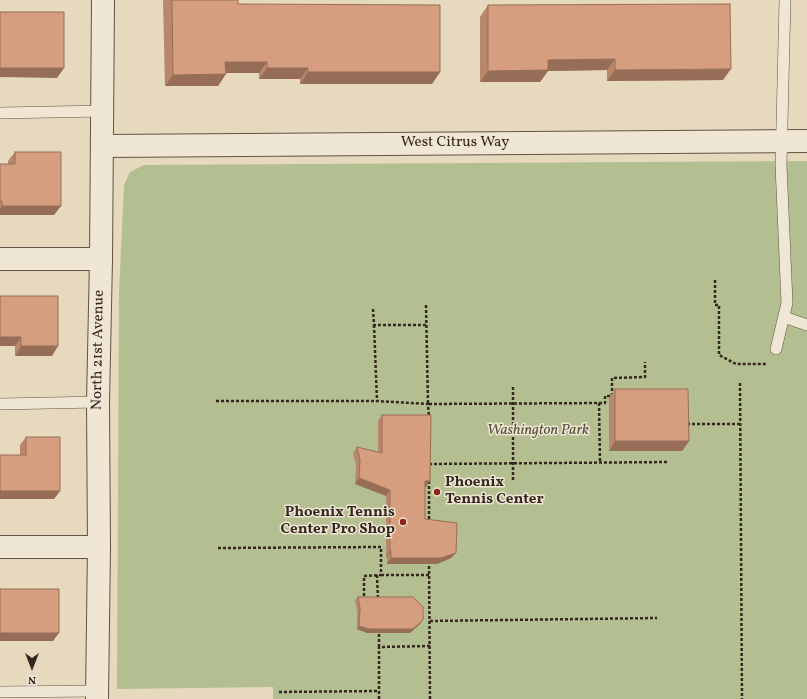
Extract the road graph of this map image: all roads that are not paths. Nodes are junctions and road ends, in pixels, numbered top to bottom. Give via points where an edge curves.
1 (104, 0) edge
2 (785, 0) edge
3 (103, 111) junction
4 (0, 113) edge
5 (782, 141) junction
6 (807, 141) edge
7 (103, 146) junction
8 (0, 259) edge
9 (101, 259) junction
10 (784, 317) junction
11 (807, 325) edge
12 (776, 349) dead end
13 (98, 402) junction
14 (0, 404) edge
15 (0, 547) edge
16 (99, 547) junction
17 (0, 692) edge
18 (97, 695) edge

1 - 3 street, North 21st Avenue
2 - 5 lane
3 - 4 lane
3 - 7 street, North 21st Avenue
5 - 6 street, West Citrus Way
5 - 7 street, West Citrus Way
5 - 10 lane via 787,303
7 - 9 street, North 21st Avenue
8 - 9 street
9 - 13 street, North 21st Avenue
10 - 11 lane
10 - 12 lane
13 - 14 lane
13 - 16 street, North 21st Avenue
15 - 16 street
16 - 18 street, North 21st Avenue
17 - 18 lane

